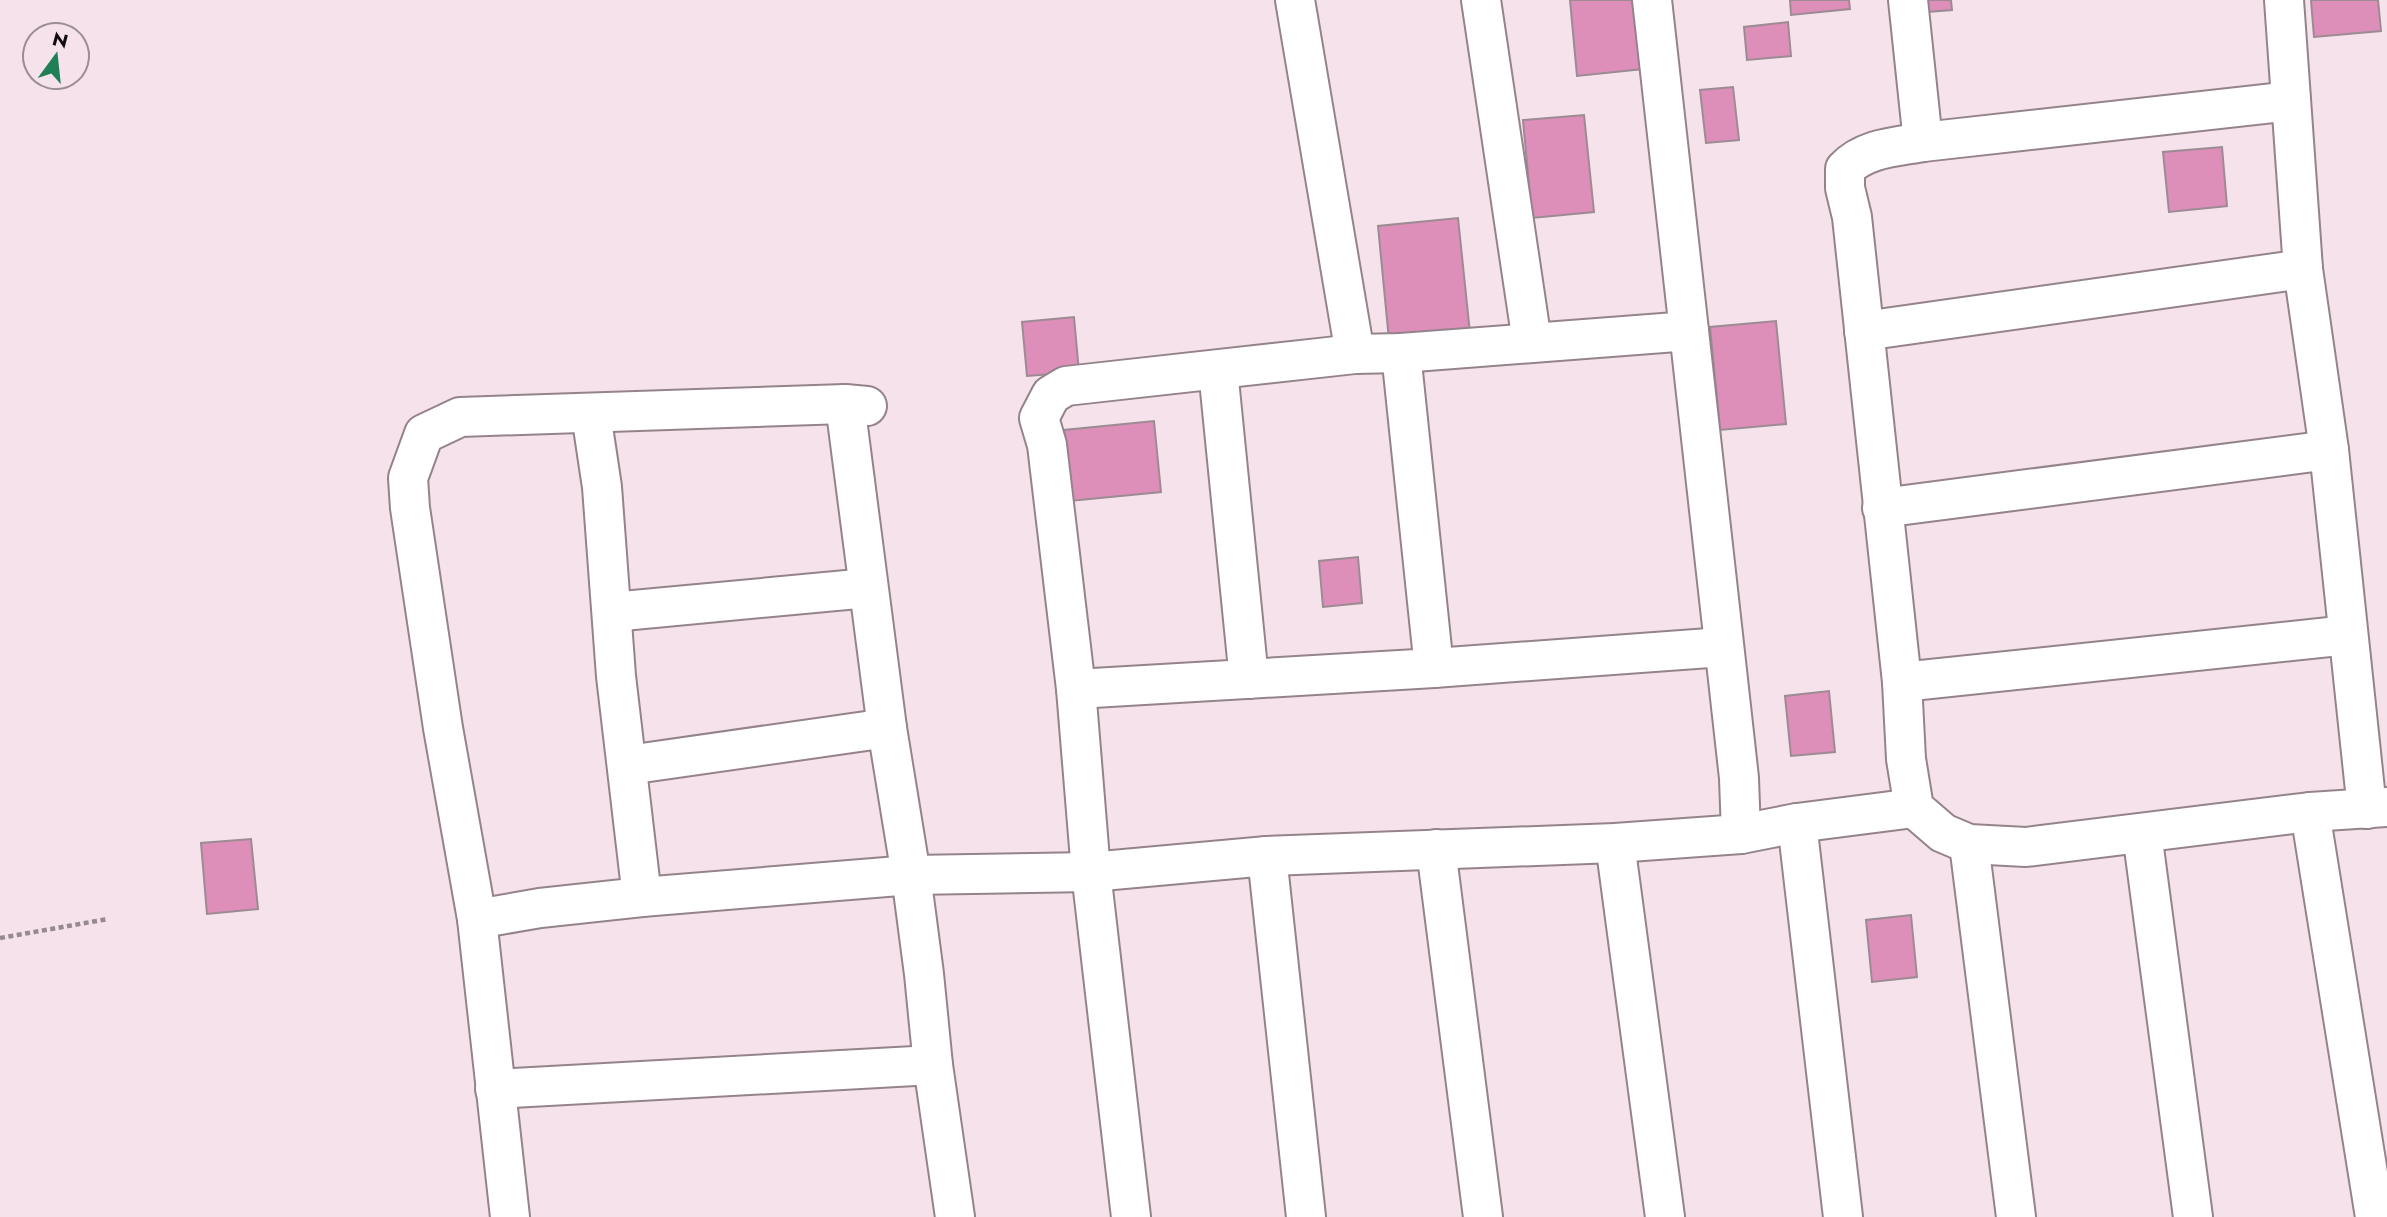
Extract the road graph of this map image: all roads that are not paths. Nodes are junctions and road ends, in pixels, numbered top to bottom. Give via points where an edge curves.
1 (1295, 0) edge
2 (1481, 0) edge
3 (1652, 0) edge
4 (1908, 0) edge
5 (2284, 0) edge
6 (2291, 101) junction
7 (1923, 142) junction
8 (2303, 269) junction
9 (1689, 331) junction
10 (1864, 331) junction
11 (1532, 342) junction
12 (1401, 353) junction
13 (1355, 354) junction
14 (1218, 370) junction
15 (591, 414) junction
16 (2329, 450) junction
17 (1882, 508) junction
18 (868, 588) junction
19 (612, 612) junction
20 (2348, 635) junction
21 (1723, 647) junction
22 (1434, 668) junction
23 (1249, 679) junction
24 (1902, 682) junction
25 (1076, 690) junction
26 (887, 728) junction
27 (628, 765) junction
28 (1914, 808) junction
29 (2377, 808) edge
30 (2310, 812) junction
31 (1797, 824) junction
32 (2142, 833) junction
33 (1741, 834) junction
34 (1615, 842) junction
35 (1969, 844) junction
36 (1436, 849) junction
37 (1267, 856) junction
38 (1091, 872) junction
39 (911, 875) junction
40 (642, 897) junction
41 (477, 919) junction
42 (933, 1065) junction
43 (495, 1089) junction
44 (510, 1217) edge
45 (955, 1217) edge
46 (1131, 1217) edge
47 (1306, 1217) edge
48 (1483, 1217) edge
49 (1665, 1217) edge
50 (1843, 1217) edge
51 (2016, 1217) edge
52 (2193, 1217) edge
53 (2375, 1217) edge

1 - 13 street
2 - 11 street
3 - 9 street
4 - 7 street
5 - 6 street
6 - 7 street
6 - 8 street
7 - 10 street via 1871,151 1845,169
8 - 10 street
8 - 16 street
9 - 11 street
9 - 21 street
10 - 17 street
11 - 12 street
12 - 13 street
12 - 22 street
13 - 14 street
14 - 23 street
14 - 25 street via 1066,386 1051,395 1039,418 1047,445
15 - 18 street via 856,405
15 - 19 street
15 - 41 street via 460,417 424,434 408,478 443,728
16 - 17 street
16 - 20 street
17 - 24 street
18 - 19 street
18 - 26 street
19 - 27 street
20 - 24 street
20 - 29 street
21 - 22 street
21 - 33 street
22 - 23 street
23 - 25 street
24 - 28 street
25 - 38 street
26 - 27 street
26 - 39 street
27 - 40 street
28 - 31 street
28 - 35 street via 1943,832
29 - 30 street
30 - 32 street
30 - 53 street
31 - 33 street
31 - 50 street
32 - 35 street via 2026,847
32 - 52 street
33 - 34 street
34 - 36 street
34 - 49 street
35 - 51 street
36 - 37 street
36 - 48 street
37 - 38 street
37 - 47 street
38 - 39 street
38 - 46 street
39 - 40 street
39 - 42 street
40 - 41 street
41 - 43 street
42 - 43 street
42 - 45 street
43 - 44 street

